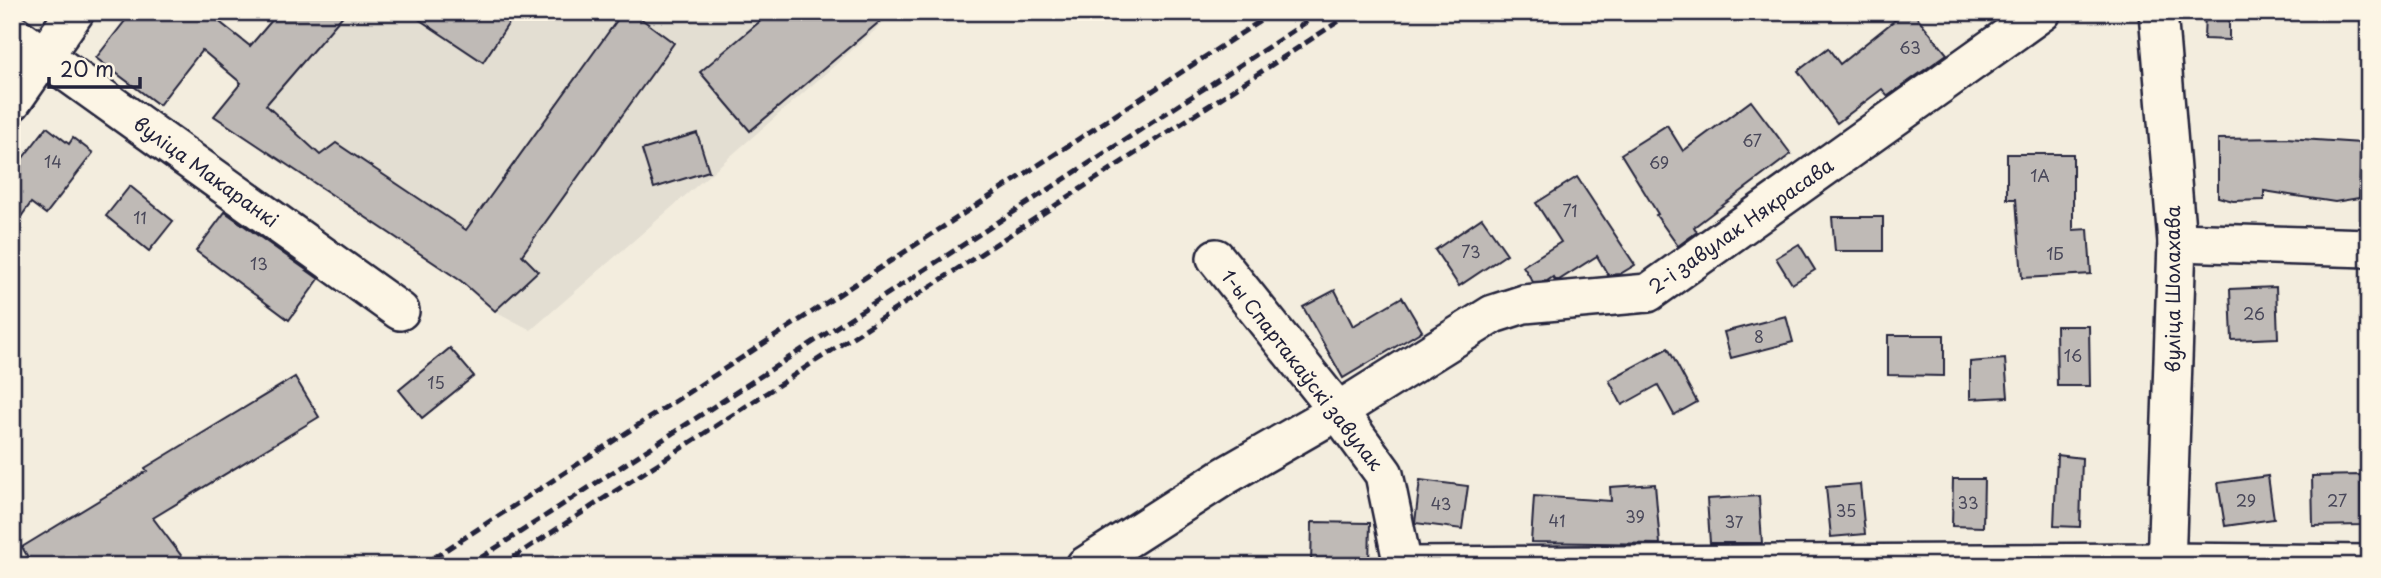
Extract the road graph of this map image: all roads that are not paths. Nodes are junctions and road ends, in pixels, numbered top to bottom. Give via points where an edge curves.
1 (75, 12) edge
2 (2042, 12) edge
3 (2158, 12) edge
4 (12, 33) edge
5 (44, 56) junction
6 (12, 102) edge
7 (2177, 242) junction
8 (2369, 248) edge
9 (1216, 258) dead end
10 (400, 311) dead end
11 (1338, 411) junction
12 (2166, 564) edge
13 (2369, 564) edge
14 (1085, 566) edge
15 (1404, 566) edge

1 - 5 street
2 - 11 street, 2-і завулак Някрасава via 1648,293 1524,304 1493,314
3 - 7 street, вуліца Шолахава
4 - 5 street, вуліца Макаранкі
5 - 6 street
5 - 10 street, вуліца Макаранкі
7 - 8 street
7 - 12 street, вуліца Шолахава
9 - 11 street, 1-ы Спартакаўскі завулак
11 - 14 street, 2-і завулак Някрасава via 1225,476
11 - 15 street, 1-ы Спартакаўскі завулак via 1384,474
12 - 13 street
12 - 15 street

